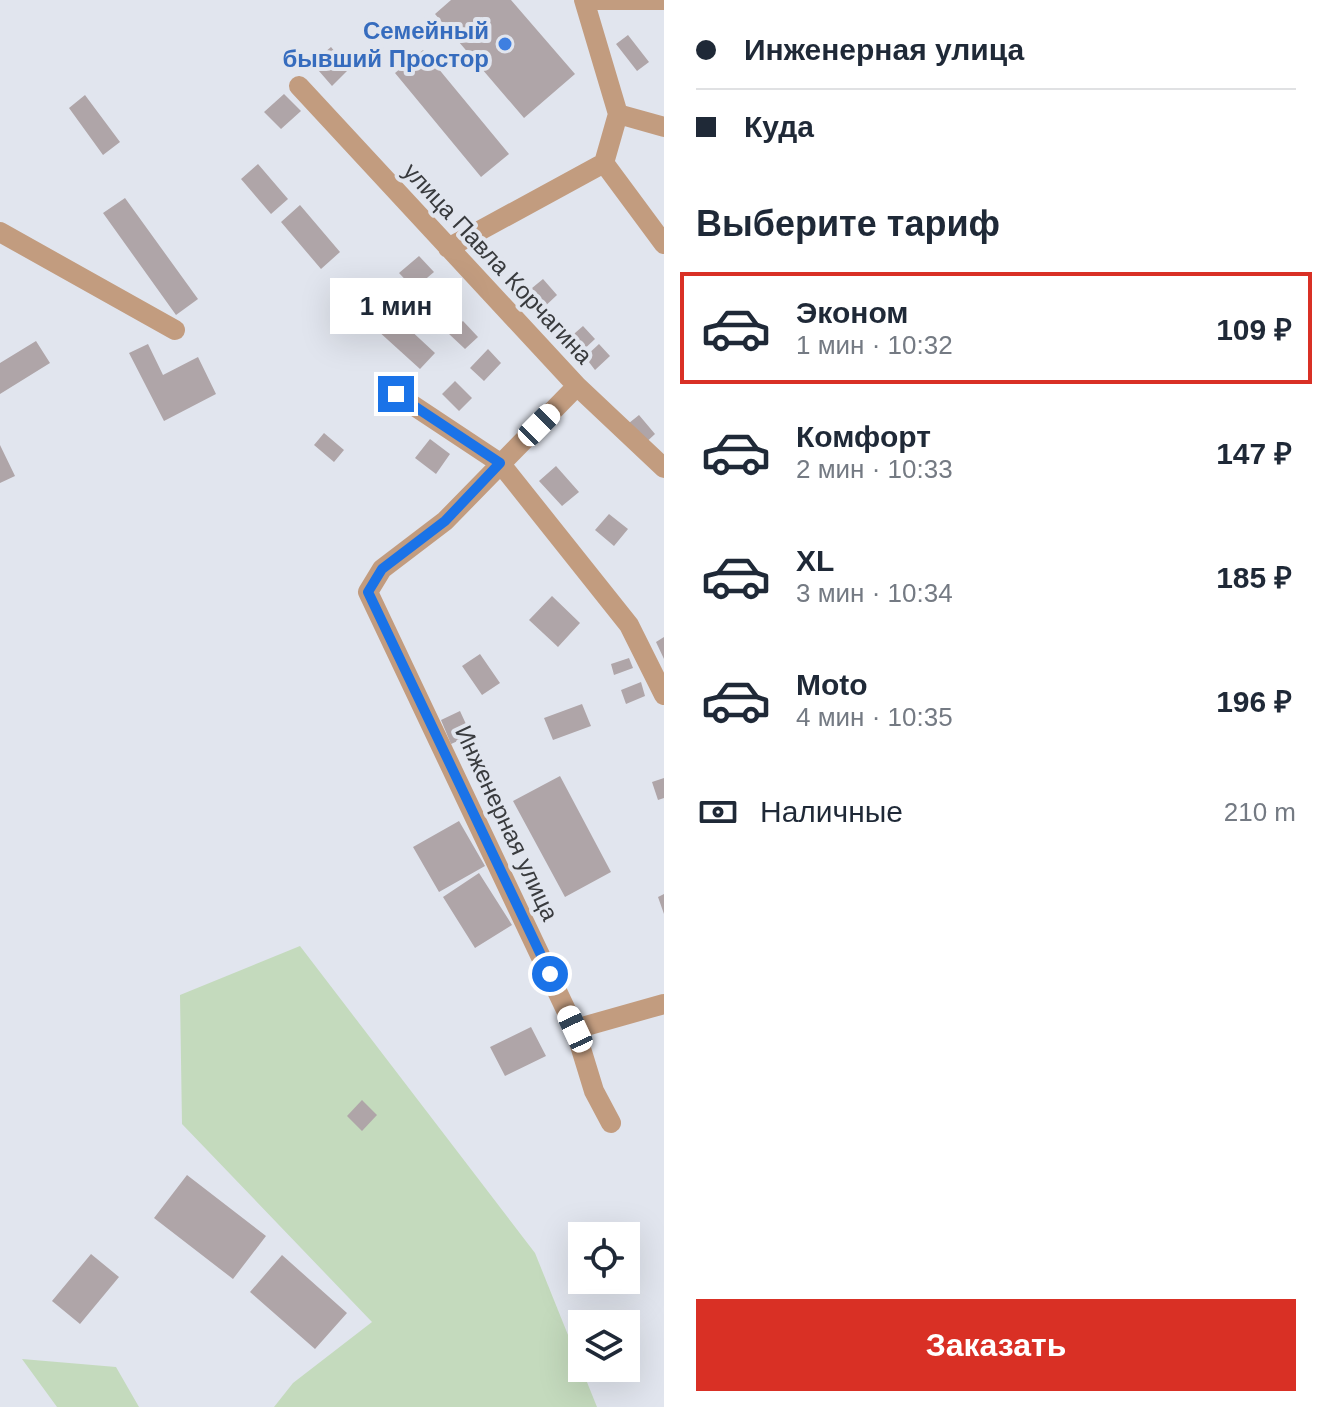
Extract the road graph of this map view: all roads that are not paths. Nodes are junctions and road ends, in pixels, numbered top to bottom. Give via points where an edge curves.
1 (584, 0) edge
2 (664, 0) edge
3 (299, 86) dead end
4 (618, 114) junction
5 (664, 127) edge
6 (604, 163) junction
7 (0, 232) edge
8 (664, 244) edge
9 (448, 248) junction
10 (175, 330) dead end
11 (577, 386) junction
12 (396, 394) dead end
13 (500, 463) junction
14 (664, 468) edge
15 (664, 695) edge
16 (664, 1004) edge
17 (575, 1029) junction
18 (611, 1123) dead end

1 - 2 street
1 - 4 street
3 - 9 street, улица Павла Корчагина
4 - 5 street
4 - 6 street
6 - 8 street
6 - 9 street
7 - 10 street
9 - 11 street, улица Павла Корчагина
11 - 13 street
11 - 14 street, улица Павла Корчагина
12 - 13 street
13 - 15 street via 629,625
13 - 17 street, Инженерная улица via 445,521 382,569 368,592
16 - 17 street
17 - 18 street, Инженерная улица via 594,1091

